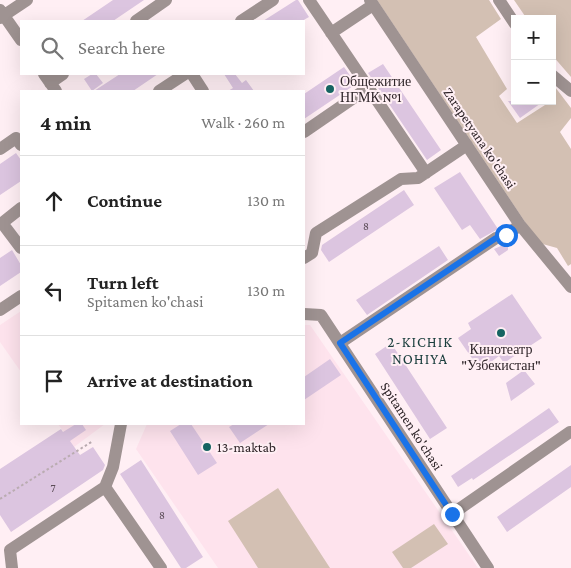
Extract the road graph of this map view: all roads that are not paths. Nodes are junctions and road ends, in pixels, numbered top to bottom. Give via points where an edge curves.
1 (26, 0) edge
2 (166, 0) edge
3 (273, 0) edge
4 (309, 0) edge
5 (499, 0) edge
6 (371, 2) edge
7 (1, 14) edge
8 (511, 18) edge
9 (137, 20) edge
10 (243, 20) edge
11 (331, 33) junction
12 (20, 39) edge
13 (61, 75) edge
14 (183, 75) edge
15 (193, 75) edge
16 (556, 78) edge
17 (50, 82) edge
18 (368, 88) junction
19 (161, 90) edge
20 (202, 90) edge
21 (571, 91) edge
22 (305, 131) edge
23 (20, 144) edge
24 (467, 145) junction
25 (0, 149) edge
26 (426, 173) junction
27 (20, 209) edge
28 (520, 225) junction
29 (20, 247) edge
30 (305, 257) edge
31 (570, 285) edge
32 (20, 297) edge
33 (0, 310) edge
34 (305, 314) edge
35 (340, 343) junction
36 (121, 425) edge
37 (570, 432) edge
38 (105, 487) junction
39 (452, 514) junction
40 (12, 568) edge
41 (161, 568) edge
42 (488, 568) edge

1 - 7 street
2 - 9 street
3 - 10 street
4 - 11 street
5 - 8 street
6 - 11 street
6 - 24 street, Zarapetyana ko'chasi
7 - 12 street
11 - 18 street
13 - 17 street
14 - 19 street
15 - 20 street
16 - 21 street
18 - 22 street
18 - 26 street
23 - 25 street via 16,138
24 - 26 street
24 - 28 street, Zarapetyana ko'chasi
26 - 30 street via 418,178 401,179 316,233 312,253
27 - 29 street via 2,223
28 - 31 street, Zarapetyana ko'chasi
28 - 35 street
32 - 33 street
34 - 35 street, Spitamen ko'chasi via 322,315
35 - 39 street, Spitamen ko'chasi
36 - 38 street via 113,467
37 - 39 street
38 - 40 street via 10,550
38 - 41 street
39 - 42 street, Spitamen ko'chasi

